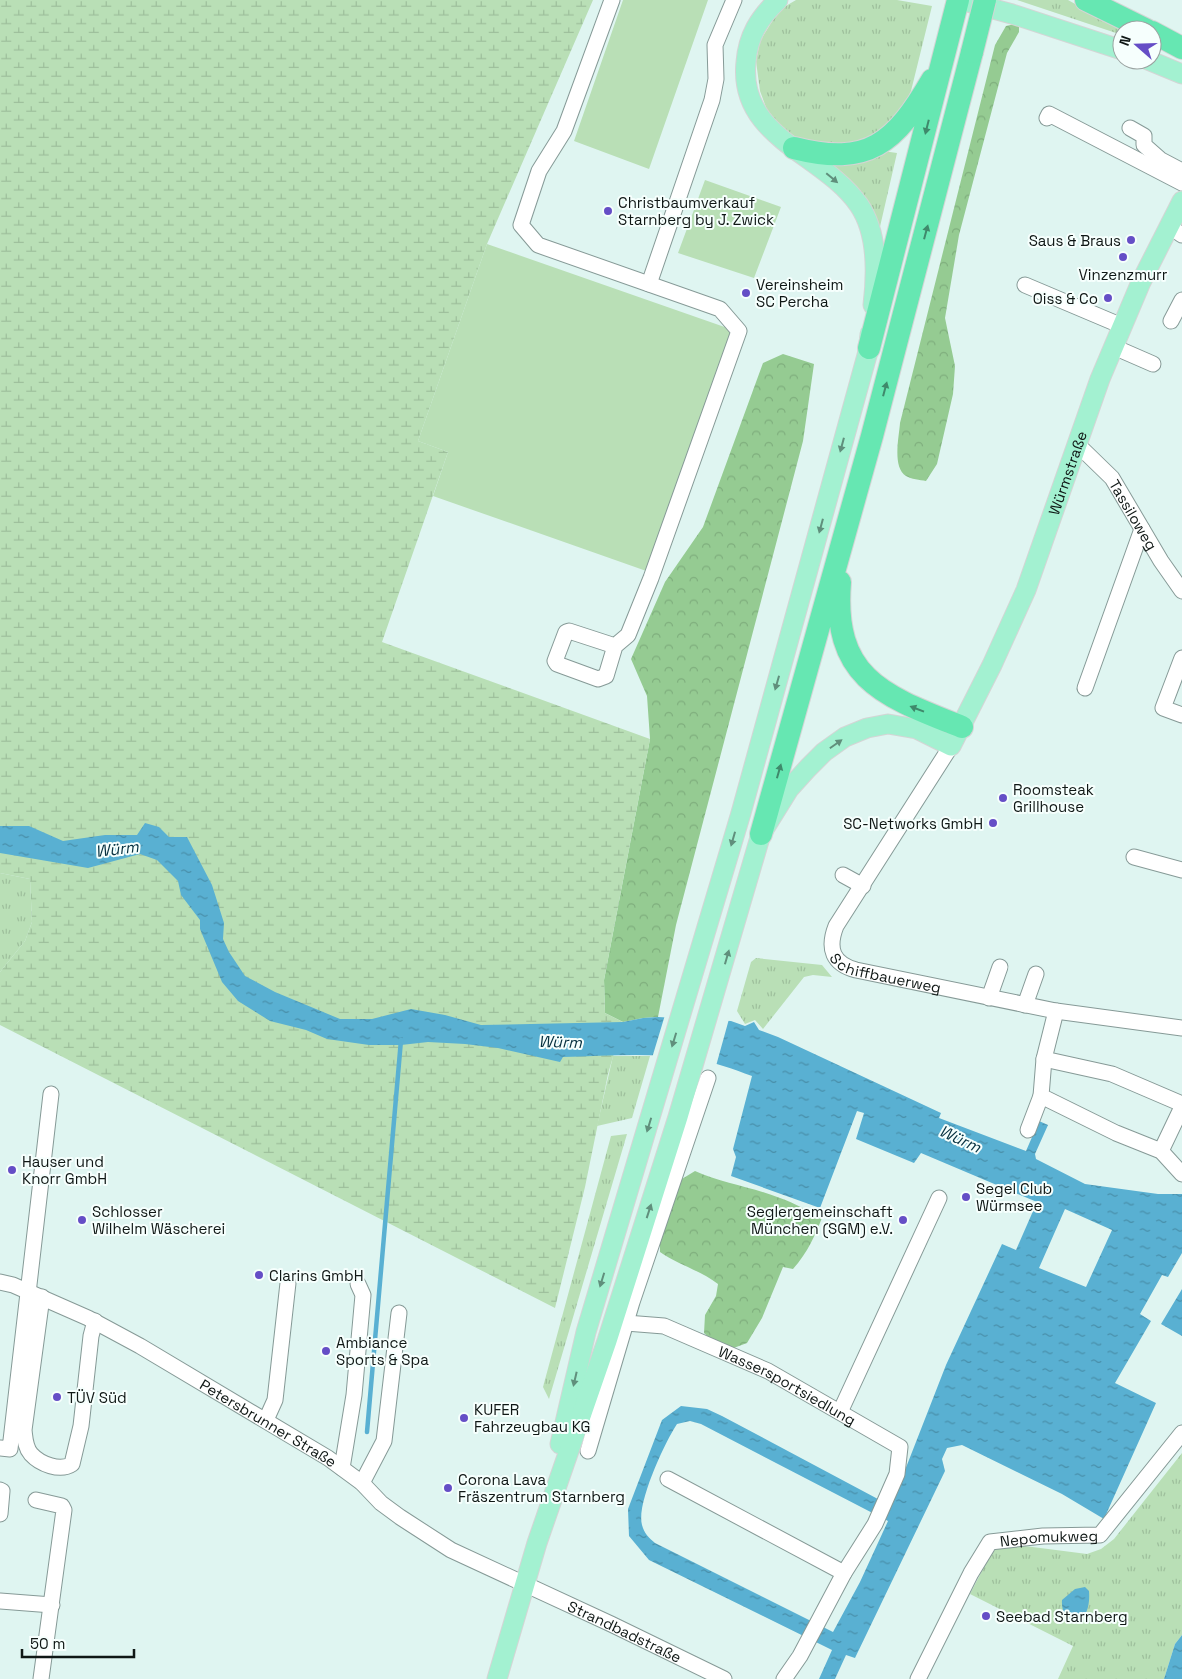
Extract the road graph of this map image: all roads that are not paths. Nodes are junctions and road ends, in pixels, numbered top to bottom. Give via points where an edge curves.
1 (612, 0) edge
2 (734, 0) edge
3 (778, 0) edge
4 (959, 0) edge
5 (986, 0) edge
6 (1086, 0) edge
7 (1127, 20) edge
8 (1162, 37) edge
9 (1112, 47) edge
10 (1182, 48) edge
11 (945, 54) junction
12 (1162, 66) edge
13 (1182, 74) edge
14 (1047, 118) dead end
15 (1130, 128) dead end
16 (794, 148) junction
17 (1182, 171) edge
18 (1182, 183) edge
19 (1182, 201) edge
20 (1176, 231) edge
21 (649, 284) junction
22 (1025, 284) dead end
23 (1182, 300) edge
24 (1171, 321) dead end
25 (1122, 326) junction
26 (1114, 347) junction
27 (869, 348) junction
28 (1153, 364) dead end
29 (1078, 445) junction
30 (1142, 529) junction
31 (846, 534) junction
32 (1182, 591) edge
33 (615, 646) dead end
34 (1182, 658) edge
35 (1085, 688) dead end
36 (1182, 715) edge
37 (957, 736) junction
38 (761, 834) junction
39 (1134, 857) dead end
40 (1182, 870) edge
41 (844, 875) dead end
42 (863, 886) junction
43 (1000, 966) dead end
44 (1036, 974) dead end
45 (989, 998) junction
46 (1026, 1005) junction
47 (1056, 1011) junction
48 (1182, 1028) edge
49 (1044, 1059) junction
50 (699, 1078) junction
51 (51, 1094) dead end
52 (1041, 1096) junction
53 (1182, 1106) edge
54 (1028, 1130) dead end
55 (1161, 1151) junction
56 (1182, 1174) edge
57 (938, 1198) dead end
58 (0, 1282) edge
59 (288, 1283) dead end
60 (358, 1284) dead end
61 (28, 1291) junction
62 (42, 1297) junction
63 (399, 1313) dead end
64 (95, 1321) junction
65 (626, 1323) junction
66 (840, 1412) junction
67 (266, 1420) junction
68 (1182, 1433) edge
69 (0, 1448) edge
70 (588, 1451) dead end
71 (342, 1468) junction
72 (668, 1479) dead end
73 (362, 1483) junction
74 (0, 1490) edge
75 (36, 1500) dead end
76 (0, 1514) edge
77 (537, 1543) junction
78 (844, 1573) junction
79 (524, 1585) junction
80 (0, 1601) edge
81 (52, 1605) junction
82 (41, 1679) edge
83 (497, 1679) edge
84 (724, 1679) edge
85 (784, 1679) edge
86 (918, 1679) edge

1 - 21 street via 564,131 539,171 521,225 538,245
2 - 21 street via 715,45 716,79 712,100
3 - 16 main road via 753,30 745,69 749,97 758,116 771,131
4 - 9 main road
4 - 11 highway
31 -> 5 highway, bridge
6 - 7 highway
8 - 10 highway
11 - 16 highway via 912,111 883,143 848,154
11 -> 27 highway
12 - 13 main road
14 - 18 street via 1049,114
15 - 17 street via 1144,136 1144,146 1160,160
16 -> 27 main road via 845,189 859,205 869,226 875,266
19 - 20 main road, Würmstraße
20 - 25 main road, Würmstraße via 1141,282
21 - 33 street via 720,309 739,331 651,578 628,636
22 - 25 street
23 - 24 street
25 - 26 main road, Würmstraße
26 - 28 street
26 - 29 main road, Würmstraße
27 -> 77 main road via 686,1002 586,1332
29 - 30 street, Tassiloweg via 1112,478
29 - 37 main road, Würmstraße via 1026,590
30 - 32 street, Tassiloweg
30 - 35 street
37 -> 31 highway via 885,694 865,677 848,653 839,598
38 -> 31 highway
34 - 36 street via 1164,708
38 -> 37 main road via 789,789 824,752 845,737 888,724
37 - 42 street, Schiffbauerweg
50 -> 38 main road via 713,1004
39 - 40 street
41 - 42 street
42 - 45 street, Schiffbauerweg via 833,935 836,960 842,966
43 - 45 street
44 - 46 street
45 - 46 street, Schiffbauerweg
46 - 47 street, Schiffbauerweg
47 - 48 street, Schiffbauerweg
47 - 49 street
49 - 52 street
49 - 53 street via 1112,1074
50 - 65 street
77 -> 50 main road
51 - 61 street
52 - 54 street
52 - 55 street
53 - 55 street
55 - 56 street
57 - 66 street
58 - 61 street, Petersbrunner Straße
59 - 67 street via 275,1400
60 - 71 street via 363,1295 354,1395
61 - 62 street, Petersbrunner Straße
61 - 69 street via 10,1449
62 - 64 street, Petersbrunner Straße
62 - 64 street via 25,1437 31,1454 56,1468 67,1468 72,1464 81,1426
63 - 73 street via 384,1440
64 - 67 street, Petersbrunner Straße
65 - 66 street, Wassersportsiedlung via 664,1326 768,1370
65 - 70 street
66 - 78 street, Wassersportsiedlung via 900,1447 891,1492 876,1524
67 - 71 street, Petersbrunner Straße
68 - 86 street, Nepomukweg via 1100,1534 990,1542 971,1572
71 - 73 street, Petersbrunner Straße
72 - 78 street
73 - 79 street, Petersbrunner Straße via 394,1512 451,1550
74 - 76 street
75 - 81 street via 62,1506 64,1510
77 - 79 main road
78 - 85 street
79 - 83 main road
79 - 84 street, Strandbadstraße
80 - 81 street
81 - 82 street

